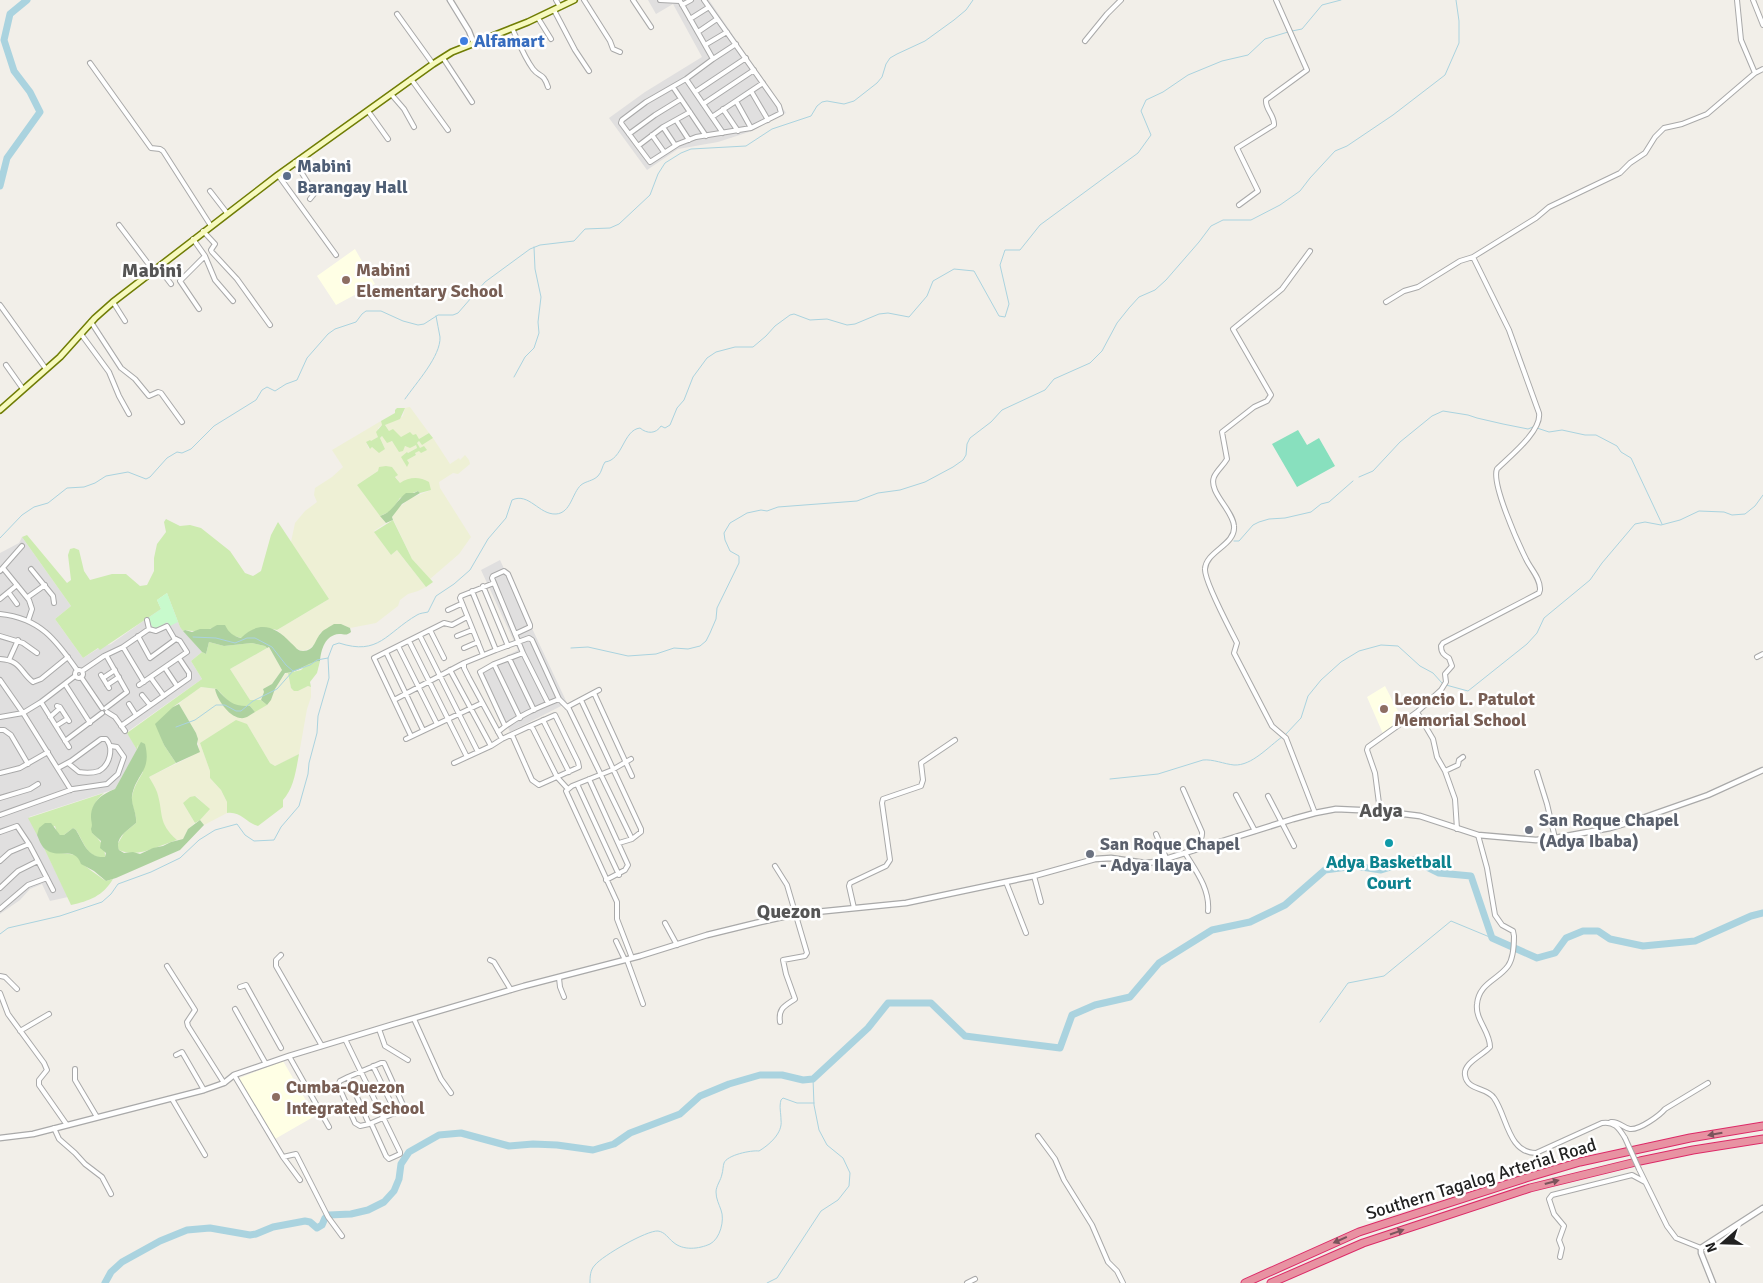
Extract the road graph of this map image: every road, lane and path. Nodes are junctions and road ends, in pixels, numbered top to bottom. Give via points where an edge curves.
1 (450, 0) edge
2 (556, 0) edge
3 (574, 0) edge
4 (584, 0) edge
5 (633, 0) edge
6 (660, 0) edge
7 (691, 0) edge
8 (704, 0) edge
9 (1121, 0) edge
10 (1276, 0) edge
11 (1737, 0) edge
12 (1753, 0) edge
13 (682, 5) junction
14 (560, 7) junction
15 (709, 7) junction
16 (554, 10) junction
17 (397, 14) dead end
18 (538, 18) junction
19 (690, 19) junction
20 (718, 19) junction
21 (1763, 25) edge
22 (651, 27) dead end
23 (512, 28) junction
24 (698, 32) junction
25 (727, 32) junction
26 (551, 40) dead end
27 (1085, 41) dead end
28 (474, 44) junction
29 (736, 44) junction
30 (706, 45) junction
31 (620, 52) dead end
32 (443, 58) junction
33 (746, 58) junction
34 (712, 59) junction
35 (90, 63) dead end
36 (433, 64) junction
37 (1763, 69) edge
38 (754, 70) junction
39 (589, 71) dead end
40 (1755, 73) junction
41 (411, 79) junction
42 (686, 79) junction
43 (763, 83) junction
44 (548, 87) dead end
45 (673, 87) junction
46 (751, 91) junction
47 (695, 92) junction
48 (391, 94) junction
49 (681, 99) junction
50 (736, 101) junction
51 (472, 102) dead end
52 (703, 104) junction
53 (723, 109) junction
54 (368, 111) junction
55 (690, 112) junction
56 (712, 117) junction
57 (676, 120) junction
58 (768, 120) junction
59 (663, 127) junction
60 (414, 128) dead end
61 (751, 128) junction
62 (448, 130) dead end
63 (738, 131) junction
64 (723, 133) junction
65 (629, 134) junction
66 (652, 136) junction
67 (706, 136) junction
68 (388, 139) dead end
69 (689, 140) junction
70 (675, 145) junction
71 (638, 146) junction
72 (664, 152) junction
73 (295, 162) junction
74 (278, 175) junction
75 (210, 191) dead end
76 (310, 199) dead end
77 (1240, 205) dead end
78 (227, 213) junction
79 (119, 225) dead end
80 (211, 226) junction
81 (204, 231) junction
82 (193, 239) junction
83 (1310, 251) dead end
84 (336, 255) dead end
85 (205, 256) junction
86 (1473, 257) junction
87 (155, 268) junction
88 (171, 284) dead end
89 (233, 301) dead end
90 (112, 302) junction
91 (1386, 302) dead end
92 (0, 305) edge
93 (199, 309) dead end
94 (125, 320) dead end
95 (91, 322) junction
96 (270, 325) dead end
97 (81, 334) junction
98 (6, 365) dead end
99 (46, 369) junction
100 (23, 389) junction
101 (0, 410) edge
102 (128, 414) dead end
103 (182, 422) dead end
104 (22, 546) dead end
105 (1, 569) edge
106 (31, 569) dead end
107 (494, 582) junction
108 (17, 585) junction
109 (45, 585) junction
110 (483, 586) junction
111 (472, 591) junction
112 (9, 593) junction
113 (28, 597) junction
114 (0, 599) edge
115 (54, 603) dead end
116 (17, 604) dead end
117 (461, 604) junction
118 (448, 610) dead end
119 (0, 614) edge
120 (468, 617) junction
121 (147, 620) dead end
122 (28, 621) junction
123 (149, 628) junction
124 (430, 630) junction
125 (472, 630) junction
126 (516, 634) junction
127 (0, 636) edge
128 (138, 636) junction
129 (420, 636) junction
130 (457, 636) dead end
131 (176, 639) junction
132 (18, 640) junction
133 (409, 641) junction
134 (478, 642) junction
135 (518, 642) junction
136 (398, 646) junction
137 (508, 646) junction
138 (123, 647) junction
139 (464, 648) dead end
140 (496, 650) junction
141 (386, 652) junction
142 (37, 653) dead end
143 (523, 653) junction
144 (1763, 654) edge
145 (106, 655) junction
146 (483, 655) junction
147 (1757, 656) dead end
148 (68, 657) junction
149 (150, 658) junction
150 (179, 658) junction
151 (444, 658) dead end
152 (509, 658) junction
153 (0, 659) edge
154 (9, 660) junction
155 (464, 663) junction
156 (153, 664) dead end
157 (494, 664) junction
158 (165, 668) junction
159 (79, 670) junction
160 (115, 670) junction
161 (450, 670) junction
162 (439, 675) junction
163 (76, 676) junction
164 (81, 677) junction
165 (119, 677) junction
166 (151, 678) junction
167 (0, 680) edge
168 (144, 682) junction
169 (428, 682) junction
170 (65, 684) junction
171 (140, 685) dead end
172 (177, 686) junction
173 (418, 687) junction
174 (134, 688) dead end
175 (600, 690) dead end
176 (127, 692) junction
177 (594, 693) junction
178 (406, 694) junction
179 (142, 695) dead end
180 (164, 696) junction
181 (559, 699) junction
182 (394, 700) junction
183 (581, 700) junction
184 (41, 702) junction
185 (605, 702) dead end
186 (482, 703) junction
187 (548, 703) junction
188 (129, 704) dead end
189 (600, 704) junction
190 (150, 705) junction
191 (568, 707) junction
192 (470, 708) junction
193 (104, 710) junction
194 (534, 710) junction
195 (1417, 712) junction
196 (23, 713) junction
197 (460, 713) junction
198 (610, 713) dead end
199 (136, 715) junction
200 (605, 716) junction
201 (0, 717) edge
202 (50, 717) junction
203 (449, 718) junction
204 (520, 718) junction
205 (543, 720) junction
206 (90, 723) junction
207 (437, 724) junction
208 (56, 726) junction
209 (121, 726) junction
210 (505, 726) junction
211 (530, 726) junction
212 (616, 726) dead end
213 (611, 729) junction
214 (0, 730) edge
215 (423, 730) junction
216 (125, 731) dead end
217 (498, 732) junction
218 (512, 735) junction
219 (411, 736) junction
220 (622, 738) dead end
221 (406, 739) dead end
222 (502, 739) junction
223 (616, 740) junction
224 (955, 740) dead end
225 (65, 741) junction
226 (111, 746) junction
227 (491, 746) junction
228 (68, 747) dead end
229 (626, 749) dead end
230 (621, 751) junction
231 (48, 752) junction
232 (478, 752) junction
233 (467, 757) junction
234 (1463, 757) dead end
235 (631, 759) dead end
236 (626, 762) junction
237 (68, 763) junction
238 (454, 763) dead end
239 (28, 764) junction
240 (58, 768) junction
241 (612, 770) junction
242 (1763, 770) edge
243 (1445, 771) junction
244 (569, 772) junction
245 (1537, 772) dead end
246 (0, 773) edge
247 (600, 775) junction
248 (632, 776) dead end
249 (558, 777) junction
250 (589, 779) junction
251 (38, 784) dead end
252 (577, 784) junction
253 (567, 788) junction
254 (1183, 789) dead end
255 (71, 790) junction
256 (1236, 795) dead end
257 (1268, 796) dead end
258 (0, 798) edge
259 (1380, 810) junction
260 (1315, 812) junction
261 (0, 814) edge
262 (1281, 823) junction
263 (1458, 829) junction
264 (1255, 831) junction
265 (0, 832) edge
266 (1156, 834) dead end
267 (1478, 835) junction
268 (1554, 838) junction
269 (632, 839) junction
270 (29, 844) junction
271 (619, 844) junction
272 (1294, 846) dead end
273 (1198, 849) junction
274 (1185, 854) junction
275 (1167, 860) junction
276 (0, 861) edge
277 (38, 861) junction
278 (775, 866) dead end
279 (619, 874) junction
280 (1034, 876) junction
281 (47, 878) junction
282 (606, 880) junction
283 (1006, 882) junction
284 (0, 888) edge
285 (54, 890) dead end
286 (1042, 902) dead end
287 (854, 908) junction
288 (0, 909) edge
289 (1208, 911) dead end
290 (796, 914) junction
291 (665, 924) dead end
292 (1026, 934) dead end
293 (616, 941) dead end
294 (677, 945) junction
295 (282, 955) dead end
296 (632, 958) junction
297 (490, 960) dead end
298 (626, 960) junction
299 (167, 966) dead end
300 (0, 976) edge
301 (559, 978) junction
302 (240, 987) dead end
303 (16, 989) dead end
304 (511, 990) junction
305 (0, 993) edge
306 (564, 997) dead end
307 (643, 1004) dead end
308 (235, 1009) dead end
309 (49, 1014) dead end
310 (414, 1019) junction
311 (780, 1022) dead end
312 (378, 1029) junction
313 (20, 1031) junction
314 (345, 1039) junction
315 (322, 1046) junction
316 (281, 1048) dead end
317 (176, 1055) dead end
318 (286, 1056) junction
319 (408, 1060) dead end
320 (266, 1064) junction
321 (373, 1066) junction
322 (75, 1069) dead end
323 (360, 1071) junction
324 (234, 1075) junction
325 (348, 1077) junction
326 (224, 1082) junction
327 (1708, 1083) dead end
328 (204, 1090) junction
329 (451, 1093) dead end
330 (172, 1099) junction
331 (396, 1113) junction
332 (97, 1117) junction
333 (384, 1118) junction
334 (1609, 1122) junction
335 (370, 1124) junction
336 (67, 1125) junction
337 (329, 1126) dead end
338 (1763, 1126) edge
339 (54, 1128) junction
340 (1038, 1136) dead end
341 (0, 1138) edge
342 (1763, 1139) edge
343 (204, 1155) dead end
344 (283, 1157) junction
345 (300, 1180) dead end
346 (1645, 1182) junction
347 (111, 1194) dead end
348 (1763, 1208) edge
349 (342, 1236) dead end
350 (1701, 1248) junction
351 (1560, 1257) dead end
352 (975, 1279) dead end
353 (967, 1283) edge
354 (1123, 1283) edge
355 (1246, 1283) edge
356 (1271, 1283) edge
357 (1713, 1283) edge

1 - 28 street
2 - 14 street
3 - 14 main road
4 - 31 street via 613,49
5 - 22 street
6 - 13 street via 679,1
7 - 13 street
8 - 15 street
9 - 27 street
10 - 77 street via 1307,70 1266,100 1274,124 1237,148 1258,191
11 - 40 street via 1741,40
12 - 21 street
13 - 19 street
14 - 16 main road
15 - 19 street
15 - 20 street
16 - 18 main road
16 - 39 street
17 - 36 street
18 - 23 main road
18 - 26 street
19 - 24 street
20 - 24 street
20 - 25 street
23 - 28 main road
23 - 44 street via 531,66 544,77
24 - 30 street
25 - 29 street
25 - 30 street
28 - 32 main road
29 - 33 street
29 - 34 street
30 - 34 street
32 - 36 main road
32 - 51 street
33 - 38 street
33 - 47 street
34 - 42 street
35 - 80 street via 151,148 163,151
36 - 41 main road
37 - 40 street
38 - 43 street
38 - 52 street
40 - 86 street via 1707,114 1664,128 1645,152 1620,173 1549,206 1536,218
41 - 48 main road
41 - 62 street
42 - 45 street
42 - 47 street
43 - 46 street
43 - 58 street via 781,113
45 - 49 street
45 - 65 street via 620,122
46 - 50 street
46 - 58 street
47 - 52 street
48 - 54 main road
48 - 60 street
49 - 55 street
49 - 65 street
50 - 53 street
50 - 61 street
52 - 56 street
53 - 56 street
53 - 63 street
54 - 68 street
54 - 73 main road
55 - 57 street
55 - 67 street
56 - 64 street
57 - 59 street
57 - 69 street
58 - 61 street
59 - 66 street
59 - 70 street
61 - 63 street
63 - 64 street
64 - 67 street
65 - 71 street
66 - 71 street
66 - 72 street
67 - 69 street
69 - 70 street
70 - 72 street
71 - 72 street via 650,162
73 - 74 main road
73 - 76 street via 313,191
74 - 78 main road
74 - 84 street
75 - 78 street
78 - 80 main road
79 - 87 street
80 - 81 main road
81 - 82 main road
81 - 96 street via 214,243 211,251 237,279
82 - 85 street
82 - 87 main road
83 - 260 street via 1282,289 1233,329 1270,395 1222,432 1227,459 1213,479 1213,486 1233,518 1235,528 1205,568 1237,643 1234,653 1272,726 1286,738
85 - 89 street via 215,280
85 - 93 street via 180,281
86 - 91 street
86 - 195 street via 1509,330 1539,413 1536,429 1495,474 1510,522 1540,590 1443,643 1441,651 1450,658 1452,666 1445,674 1446,682 1442,690
87 - 88 street
87 - 90 main road
90 - 94 street
90 - 95 main road
92 - 99 street
95 - 97 main road
95 - 103 street via 124,372 135,379 149,396 160,393
97 - 99 main road
97 - 102 street via 109,372
98 - 100 street
99 - 100 main road
100 - 101 main road
104 - 105 street
105 - 108 street
106 - 109 street
107 - 110 street
107 - 126 street
107 - 126 street via 493,576 507,572 530,625
108 - 112 street
108 - 113 street
109 - 113 street
109 - 115 street
110 - 111 street
110 - 137 street
111 - 117 street via 461,596
111 - 140 street
112 - 114 street
112 - 116 street
113 - 122 street via 32,609
117 - 118 street
117 - 120 street
119 - 122 street
120 - 124 street
120 - 125 street
121 - 123 street
122 - 148 street via 49,634
123 - 128 street
123 - 131 street via 156,631 168,626
124 - 129 street
124 - 151 street
125 - 130 street
125 - 134 street
126 - 135 street
127 - 132 street
128 - 138 street
128 - 149 street
129 - 133 street
129 - 162 street
131 - 149 street
131 - 150 street via 187,651
132 - 142 street
132 - 154 street
133 - 136 street
133 - 169 street
134 - 139 street
134 - 146 street
135 - 137 street
135 - 143 street
135 - 181 street via 532,640
136 - 141 street
136 - 173 street
137 - 140 street
138 - 145 street
138 - 168 street
140 - 146 street
141 - 178 street
141 - 182 street via 371,659
143 - 152 street
143 - 187 street
144 - 147 street
145 - 159 street
145 - 160 street
146 - 155 street
148 - 154 street via 33,683 20,666
148 - 159 street
149 - 156 street
150 - 158 street
150 - 172 street via 189,676
152 - 157 street
152 - 194 street
153 - 154 street
155 - 161 street
155 - 186 street
157 - 204 street
157 - 210 street via 480,672
158 - 166 street
158 - 172 street
159 - 163 street
159 - 164 street via 83,674
160 - 165 street
160 - 165 street via 102,677 108,686
161 - 162 street
161 - 192 street
162 - 169 street
162 - 197 street
163 - 164 street
163 - 170 street
164 - 193 street
165 - 176 street
166 - 168 street
166 - 180 street
167 - 196 street
168 - 171 street
169 - 173 street
169 - 203 street
170 - 184 street
170 - 206 street
172 - 180 street
173 - 178 street
173 - 207 street
174 - 176 street
175 - 177 street
176 - 193 street
177 - 183 street
177 - 189 street
178 - 182 street
178 - 215 street
179 - 190 street
180 - 190 street
181 - 187 street
181 - 191 street
182 - 219 street
183 - 191 street
183 - 241 street
184 - 196 street
184 - 202 street
185 - 189 street
186 - 192 street
186 - 217 street
187 - 194 street
188 - 199 street
189 - 200 street
190 - 199 street
191 - 247 street
192 - 197 street
192 - 227 street
193 - 206 street
193 - 209 street
194 - 204 street
195 - 243 street via 1431,734 1437,757
195 - 259 street via 1368,747
196 - 201 street
196 - 231 street
197 - 203 street
197 - 232 street
198 - 200 street
199 - 209 street
200 - 213 street
202 - 208 street
202 - 208 street via 59,707 68,720
203 - 207 street
203 - 233 street
204 - 210 street
205 - 211 street
205 - 244 street
205 - 244 street via 557,718 580,765
206 - 225 street
207 - 215 street
208 - 225 street
209 - 216 street
210 - 217 street
211 - 218 street
211 - 249 street
212 - 213 street
213 - 223 street
214 - 239 street via 11,735
215 - 219 street
217 - 222 street
218 - 222 street
218 - 249 street via 535,782 539,785
219 - 221 street
220 - 223 street
222 - 227 street
223 - 230 street
224 - 287 street via 921,764 921,786 882,800 890,860 886,866 850,883
225 - 228 street
226 - 237 street via 103,738
226 - 237 street via 106,765 97,771 79,772
226 - 255 street via 118,747 124,757 115,778 104,785
227 - 232 street
229 - 230 street
230 - 236 street
231 - 239 street
231 - 240 street
232 - 233 street
233 - 238 street
234 - 243 street via 1458,765
235 - 236 street
236 - 241 street
236 - 248 street
237 - 240 street
239 - 246 street
240 - 255 street
241 - 247 street
241 - 269 street via 641,829
242 - 268 street via 1708,795 1630,822
243 - 263 street via 1455,799
244 - 249 street
245 - 268 street
247 - 250 street
247 - 269 street
249 - 253 street
250 - 252 street
250 - 271 street
251 - 258 street
252 - 253 street
252 - 279 street
253 - 282 street
254 - 273 street via 1202,832
255 - 261 street
256 - 264 street
257 - 262 street
259 - 260 street
259 - 263 street via 1420,816
260 - 262 street
262 - 264 street
262 - 272 street
263 - 267 street
264 - 273 street
265 - 270 street via 17,826
266 - 275 street
267 - 268 street via 1530,840
267 - 334 street via 1494,915 1513,931 1514,942 1509,965 1487,983 1480,994 1478,1016 1490,1040 1490,1047 1467,1067 1464,1073 1466,1081 1492,1095 1522,1151 1536,1153
269 - 271 street
270 - 276 street via 10,852
270 - 277 street
271 - 279 street via 628,865
273 - 274 street
274 - 275 street
274 - 289 street via 1207,892
275 - 280 street via 1145,863 1095,859
277 - 281 street
277 - 284 street via 18,871
278 - 290 street via 787,886
279 - 282 street
280 - 283 street
280 - 286 street
281 - 285 street
281 - 288 street via 31,883
282 - 296 street via 617,902 617,919
283 - 287 street via 906,904
283 - 292 street
287 - 290 street
290 - 294 street
290 - 311 street via 807,956 783,960 795,999 782,1008
291 - 294 street
293 - 298 street
294 - 296 street
295 - 315 street via 276,960 276,966
296 - 298 street
297 - 304 street
298 - 301 street
298 - 307 street
299 - 326 street via 195,1010 187,1022 188,1026
300 - 303 street
301 - 304 street
301 - 306 street
302 - 316 street via 246,985
304 - 310 street
305 - 313 street via 8,1014
308 - 320 street
309 - 313 street
310 - 312 street
310 - 329 street via 441,1079
312 - 314 street
312 - 319 street via 385,1046
313 - 336 street via 46,1067 39,1085
314 - 315 street
314 - 323 street
315 - 318 street
317 - 328 street via 182,1052
318 - 320 street
318 - 337 street
320 - 324 street
321 - 323 street
321 - 331 street
321 - 331 street via 384,1063 404,1107 403,1111
322 - 332 street via 75,1080
323 - 325 street
323 - 333 street
324 - 326 street
324 - 344 street
325 - 335 street
325 - 335 street via 338,1085 352,1115 358,1126
326 - 328 street
327 - 334 street via 1665,1108 1654,1119 1632,1129
328 - 330 street
330 - 332 street
330 - 343 street
331 - 333 street
332 - 336 street
333 - 335 street
333 - 335 street via 400,1152 392,1158 386,1156
334 - 346 street, bridge via 1616,1125 1625,1138
336 - 339 street
338 -> 355 highway, Southern Tagalog Arterial Road via 1580,1162 1526,1178 1359,1232
339 - 341 street
339 - 347 street via 59,1139 102,1178
340 - 354 street via 1055,1159 1067,1186 1092,1225 1108,1262
356 -> 342 highway, Southern Tagalog Arterial Road via 1363,1243 1530,1188 1640,1161
344 - 345 street
344 - 349 street via 296,1154 327,1216
346 - 350 street via 1676,1238
346 - 351 street via 1632,1175 1552,1195 1549,1198 1552,1209 1564,1226 1559,1240 1562,1248
348 - 350 street
350 - 357 street
352 - 353 street

